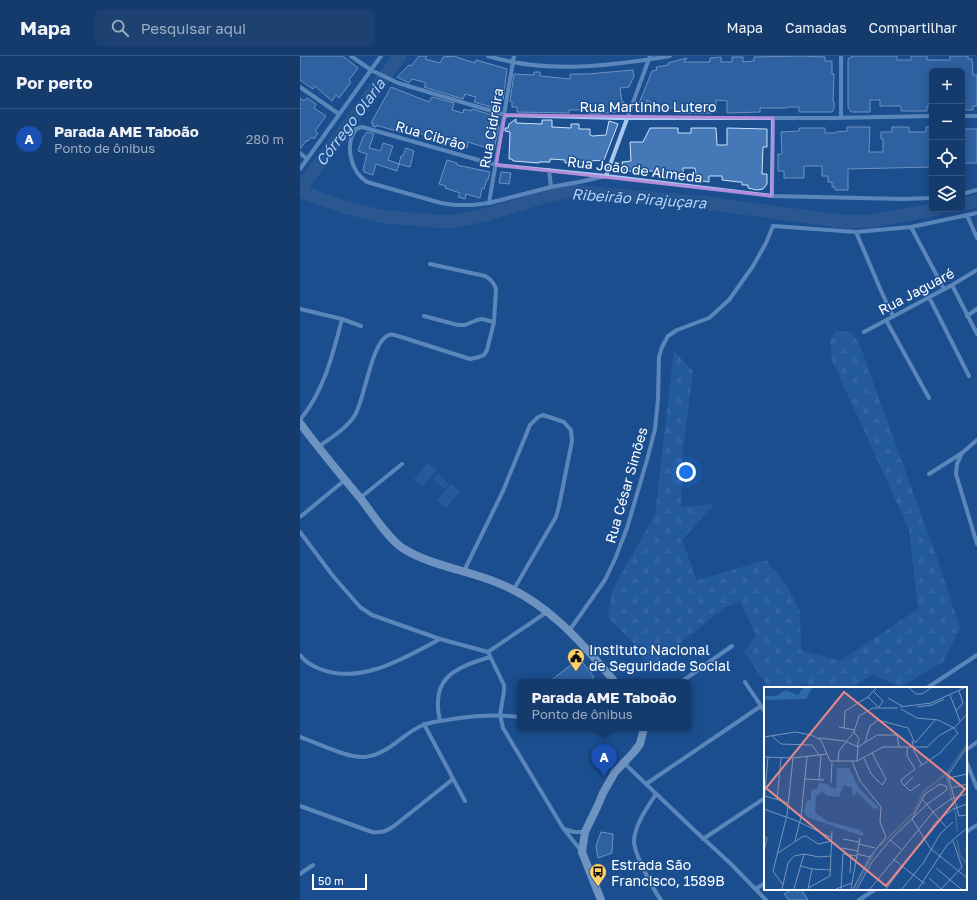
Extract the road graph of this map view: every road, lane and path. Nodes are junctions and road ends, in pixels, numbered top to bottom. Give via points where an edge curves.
1 (351, 56) edge
2 (381, 56) edge
3 (488, 56) edge
4 (514, 56) edge
5 (670, 56) edge
6 (841, 56) edge
7 (650, 57) edge
8 (513, 62) junction
9 (371, 70) junction
10 (300, 86) edge
11 (339, 114) junction
12 (505, 115) junction
13 (929, 116) edge
14 (965, 116) edge
15 (977, 116) edge
16 (628, 118) junction
17 (772, 118) junction
18 (841, 118) junction
19 (300, 153) edge
20 (307, 159) junction
21 (496, 165) junction
22 (300, 169) edge
23 (549, 170) junction
24 (606, 176) junction
25 (551, 187) junction
26 (977, 190) edge
27 (965, 193) edge
28 (772, 196) junction
29 (929, 198) edge
30 (489, 203) junction
31 (977, 213) edge
32 (968, 215) junction
33 (911, 227) junction
34 (856, 232) junction
35 (977, 238) edge
36 (430, 264) dead end
37 (977, 270) edge
38 (952, 285) junction
39 (944, 289) junction
40 (929, 297) junction
41 (977, 308) edge
42 (300, 310) edge
43 (424, 316) dead end
44 (893, 316) junction
45 (967, 316) junction
46 (342, 319) junction
47 (886, 320) junction
48 (494, 322) junction
49 (361, 326) dead end
50 (864, 332) dead end
51 (977, 334) edge
52 (969, 376) dead end
53 (930, 398) dead end
54 (300, 421) edge
55 (976, 442) edge
56 (318, 447) junction
57 (962, 453) junction
58 (402, 464) dead end
59 (929, 474) dead end
60 (345, 480) junction
61 (360, 498) junction
62 (300, 517) edge
63 (300, 532) edge
64 (977, 544) edge
65 (464, 571) junction
66 (514, 589) junction
67 (548, 612) junction
68 (569, 632) junction
69 (440, 639) junction
70 (732, 646) dead end
71 (488, 652) junction
72 (300, 655) edge
73 (977, 655) edge
74 (490, 657) junction
75 (612, 679) edge
76 (685, 679) edge
77 (745, 682) dead end
78 (929, 687) edge
79 (761, 706) junction
80 (764, 710) edge
81 (500, 715) junction
82 (517, 717) edge
83 (440, 721) junction
84 (424, 724) junction
85 (643, 731) edge
86 (300, 737) edge
87 (977, 742) edge
88 (967, 749) edge
89 (624, 763) junction
90 (967, 763) edge
91 (453, 779) junction
92 (646, 784) junction
93 (977, 788) edge
94 (656, 794) junction
95 (764, 799) edge
96 (465, 801) dead end
97 (300, 806) edge
98 (977, 825) edge
99 (563, 828) junction
100 (967, 831) edge
101 (585, 832) junction
102 (703, 839) junction
103 (582, 852) junction
104 (313, 865) dead end
105 (300, 874) edge
106 (764, 884) edge
107 (756, 889) junction
108 (874, 890) edge
109 (601, 900) edge
110 (661, 900) edge
111 (766, 900) edge
112 (859, 900) edge

1 - 9 street, Rua Martinho Lutero
2 - 9 street
3 - 8 street
4 - 8 street, Rua Cidreira
5 - 7 street
6 - 18 street
7 - 8 street via 612,64 580,66
7 - 16 street
8 - 12 street, Rua Cidreira
9 - 11 street
9 - 12 street, Rua Martinho Lutero via 417,90
10 - 11 street
11 - 20 street
12 - 16 street, Rua Martinho Lutero
12 - 21 street, Rua Cidreira
13 - 18 street, Rua Martinho Lutero
14 - 15 street
16 - 17 street, Rua Martinho Lutero
16 - 24 street
17 - 18 street, Rua Martinho Lutero
17 - 28 street
19 - 20 street
20 - 22 street
21 - 23 street, Rua João de Almeda
21 - 30 street, Rua Cidreira
21 - 30 street, Rua Cibrão via 365,127 359,127 354,133 350,147 357,173 367,182 455,205
23 - 24 street, Rua João de Almeda
23 - 25 street
24 - 25 street
24 - 28 street, Rua João de Almeda
25 - 30 street
26 - 27 street
28 - 29 street, Rua João de Almeda via 903,200
31 - 32 street, Rua César Simões
32 - 33 street, Rua César Simões
32 - 35 street
33 - 34 street, Rua César Simões
33 - 39 street
34 - 44 street
34 - 68 street, Rua César Simões via 773,226 753,266 729,300 709,318 668,336 659,357 655,429 627,528 605,580
36 - 48 street via 485,276 492,281 496,289
37 - 38 street, Rua Jaguaré
38 - 39 street, Rua Jaguaré
38 - 45 street
39 - 40 street, Rua Jaguaré
40 - 44 street, Rua Jaguaré
40 - 52 street
41 - 45 street
42 - 46 street
43 - 48 street via 458,325 482,319
44 - 47 street, Rua Jaguaré
45 - 51 street
46 - 49 street
46 - 54 street via 320,387
47 - 50 street, Rua Jaguaré
47 - 53 street
48 - 56 street via 488,350 484,355 470,359 392,334 387,335 381,341 369,371 356,414
54 - 56 main road
55 - 57 street
56 - 60 main road
57 - 59 street
57 - 64 street via 956,474
58 - 61 street
60 - 61 main road
60 - 62 street
61 - 65 main road via 390,536 404,549
63 - 69 street via 360,607 372,615
65 - 66 main road
65 - 66 street via 503,491 530,425 543,415 564,422 571,430 572,440 559,506 551,527
66 - 67 main road
67 - 68 main road
67 - 71 street
68 - 75 main road
69 - 71 street
69 - 72 street via 398,661 357,673 326,671 314,667
70 - 76 street
71 - 74 street
73 - 78 street
74 - 81 street via 504,685
74 - 83 street via 458,668 449,675 438,691 437,709
77 - 79 street
79 - 80 street
79 - 92 street
81 - 82 street
81 - 83 street
81 - 99 street via 509,739
83 - 84 street
84 - 86 street via 381,752 363,758
84 - 91 street
85 - 89 main road via 640,744
87 - 88 street
89 - 92 street
89 - 101 main road via 615,772 603,793
90 - 93 street
91 - 96 street
91 - 97 street via 388,831 380,833
92 - 94 street
94 - 102 street
94 - 110 street via 643,815 634,842 636,852
95 - 102 street
98 - 100 street
99 - 101 street
99 - 103 street
101 - 103 main road
102 - 107 street
103 - 109 main road
104 - 105 street
106 - 107 street
107 - 111 street
108 - 112 street

